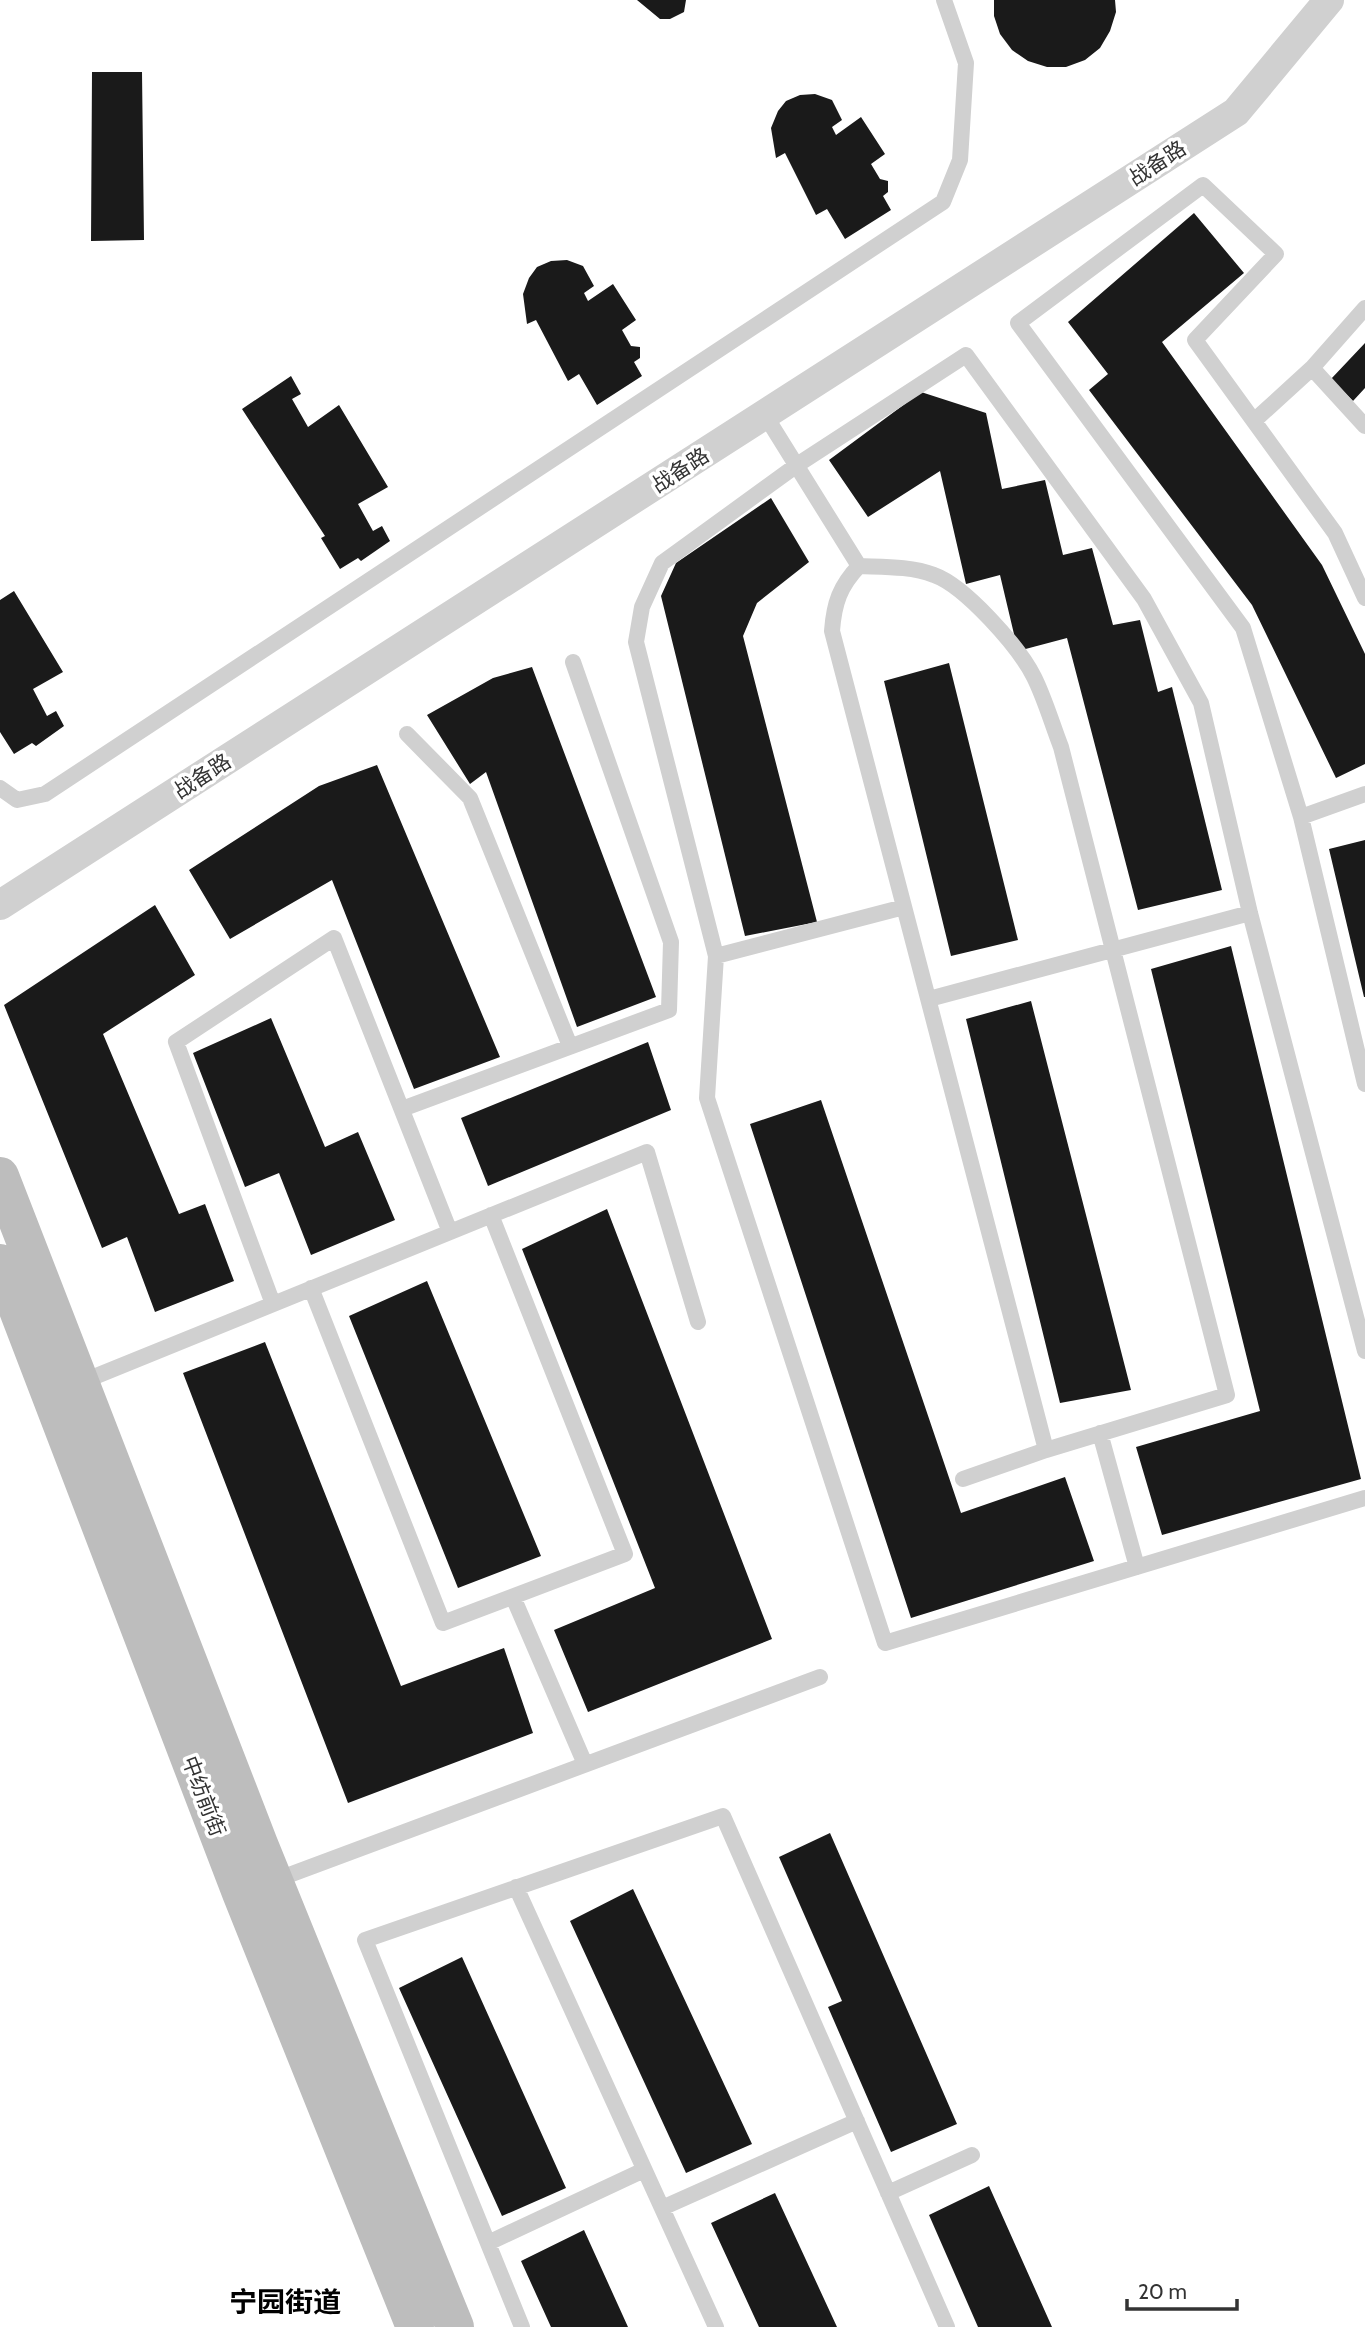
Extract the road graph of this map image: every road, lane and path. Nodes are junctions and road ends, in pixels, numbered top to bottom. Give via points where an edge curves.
1 (944, 0) edge
2 (1329, 0) edge
3 (1365, 308) edge
4 (1312, 368) junction
5 (765, 415) junction
6 (1255, 420) junction
7 (1365, 426) edge
8 (797, 465) junction
9 (859, 566) junction
10 (1365, 598) edge
11 (573, 662) dead end
12 (407, 734) dead end
13 (0, 788) edge
14 (1365, 794) edge
15 (1301, 817) junction
16 (0, 905) edge
17 (904, 907) junction
18 (1251, 914) junction
19 (1112, 950) junction
20 (716, 956) junction
21 (929, 999) junction
22 (570, 1046) junction
23 (1365, 1084) edge
24 (402, 1109) junction
25 (0, 1176) edge
26 (491, 1215) junction
27 (450, 1232) junction
28 (0, 1263) edge
29 (312, 1288) junction
30 (272, 1304) junction
31 (698, 1322) dead end
32 (1365, 1351) edge
33 (66, 1389) junction
34 (1100, 1433) junction
35 (1046, 1450) junction
36 (963, 1479) dead end
37 (1365, 1498) edge
38 (1137, 1567) junction
39 (513, 1597) junction
40 (820, 1677) dead end
41 (584, 1764) junction
42 (257, 1887) junction
43 (516, 1887) junction
44 (857, 2121) junction
45 (972, 2155) dead end
46 (644, 2170) junction
47 (888, 2193) junction
48 (662, 2208) junction
49 (488, 2243) junction
50 (415, 2327) edge
51 (455, 2327) edge
52 (522, 2327) edge
53 (716, 2327) edge
54 (947, 2327) edge

1 - 13 lane via 966,63 961,160 943,202 45,794 17,800
2 - 5 street, 战备路 via 1236,112
3 - 4 lane
4 - 6 lane
4 - 7 lane
5 - 8 lane
5 - 16 street, 战备路
6 - 10 lane via 1335,533
6 - 15 lane via 1195,340 1276,254 1203,185 1018,323 1243,628
8 - 9 lane
8 - 18 lane via 966,355 1144,599 1201,703
8 - 20 lane via 662,563 642,607 636,642
9 - 17 lane via 844,582 834,604 832,631
9 - 19 lane via 933,575 961,590 1033,675 1061,747
11 - 22 lane via 671,942 669,1010
12 - 22 lane via 470,798
14 - 15 lane
15 - 23 lane
17 - 20 lane
17 - 21 lane
18 - 19 lane
18 - 32 lane
19 - 21 lane
19 - 34 lane via 1227,1395
20 - 38 lane via 707,1098 885,1643
21 - 35 lane
22 - 24 lane
24 - 27 lane
24 - 30 lane via 334,937 176,1042
25 - 33 street
26 - 27 lane
26 - 31 lane via 647,1152
26 - 39 lane via 625,1554
27 - 29 lane
28 - 33 street, 中纺前街
29 - 30 lane
29 - 39 lane via 443,1623
30 - 33 lane
33 - 42 street, 中纺前街
34 - 35 lane
34 - 38 lane
35 - 36 lane
37 - 38 lane
39 - 41 lane
40 - 41 lane
41 - 42 lane
42 - 50 street, 中纺前街
42 - 51 street
43 - 44 lane via 723,1816
43 - 46 lane
43 - 49 lane via 365,1940
44 - 47 lane
44 - 48 lane
45 - 47 lane
46 - 48 lane
46 - 49 lane
47 - 54 lane
48 - 53 lane
49 - 52 lane

